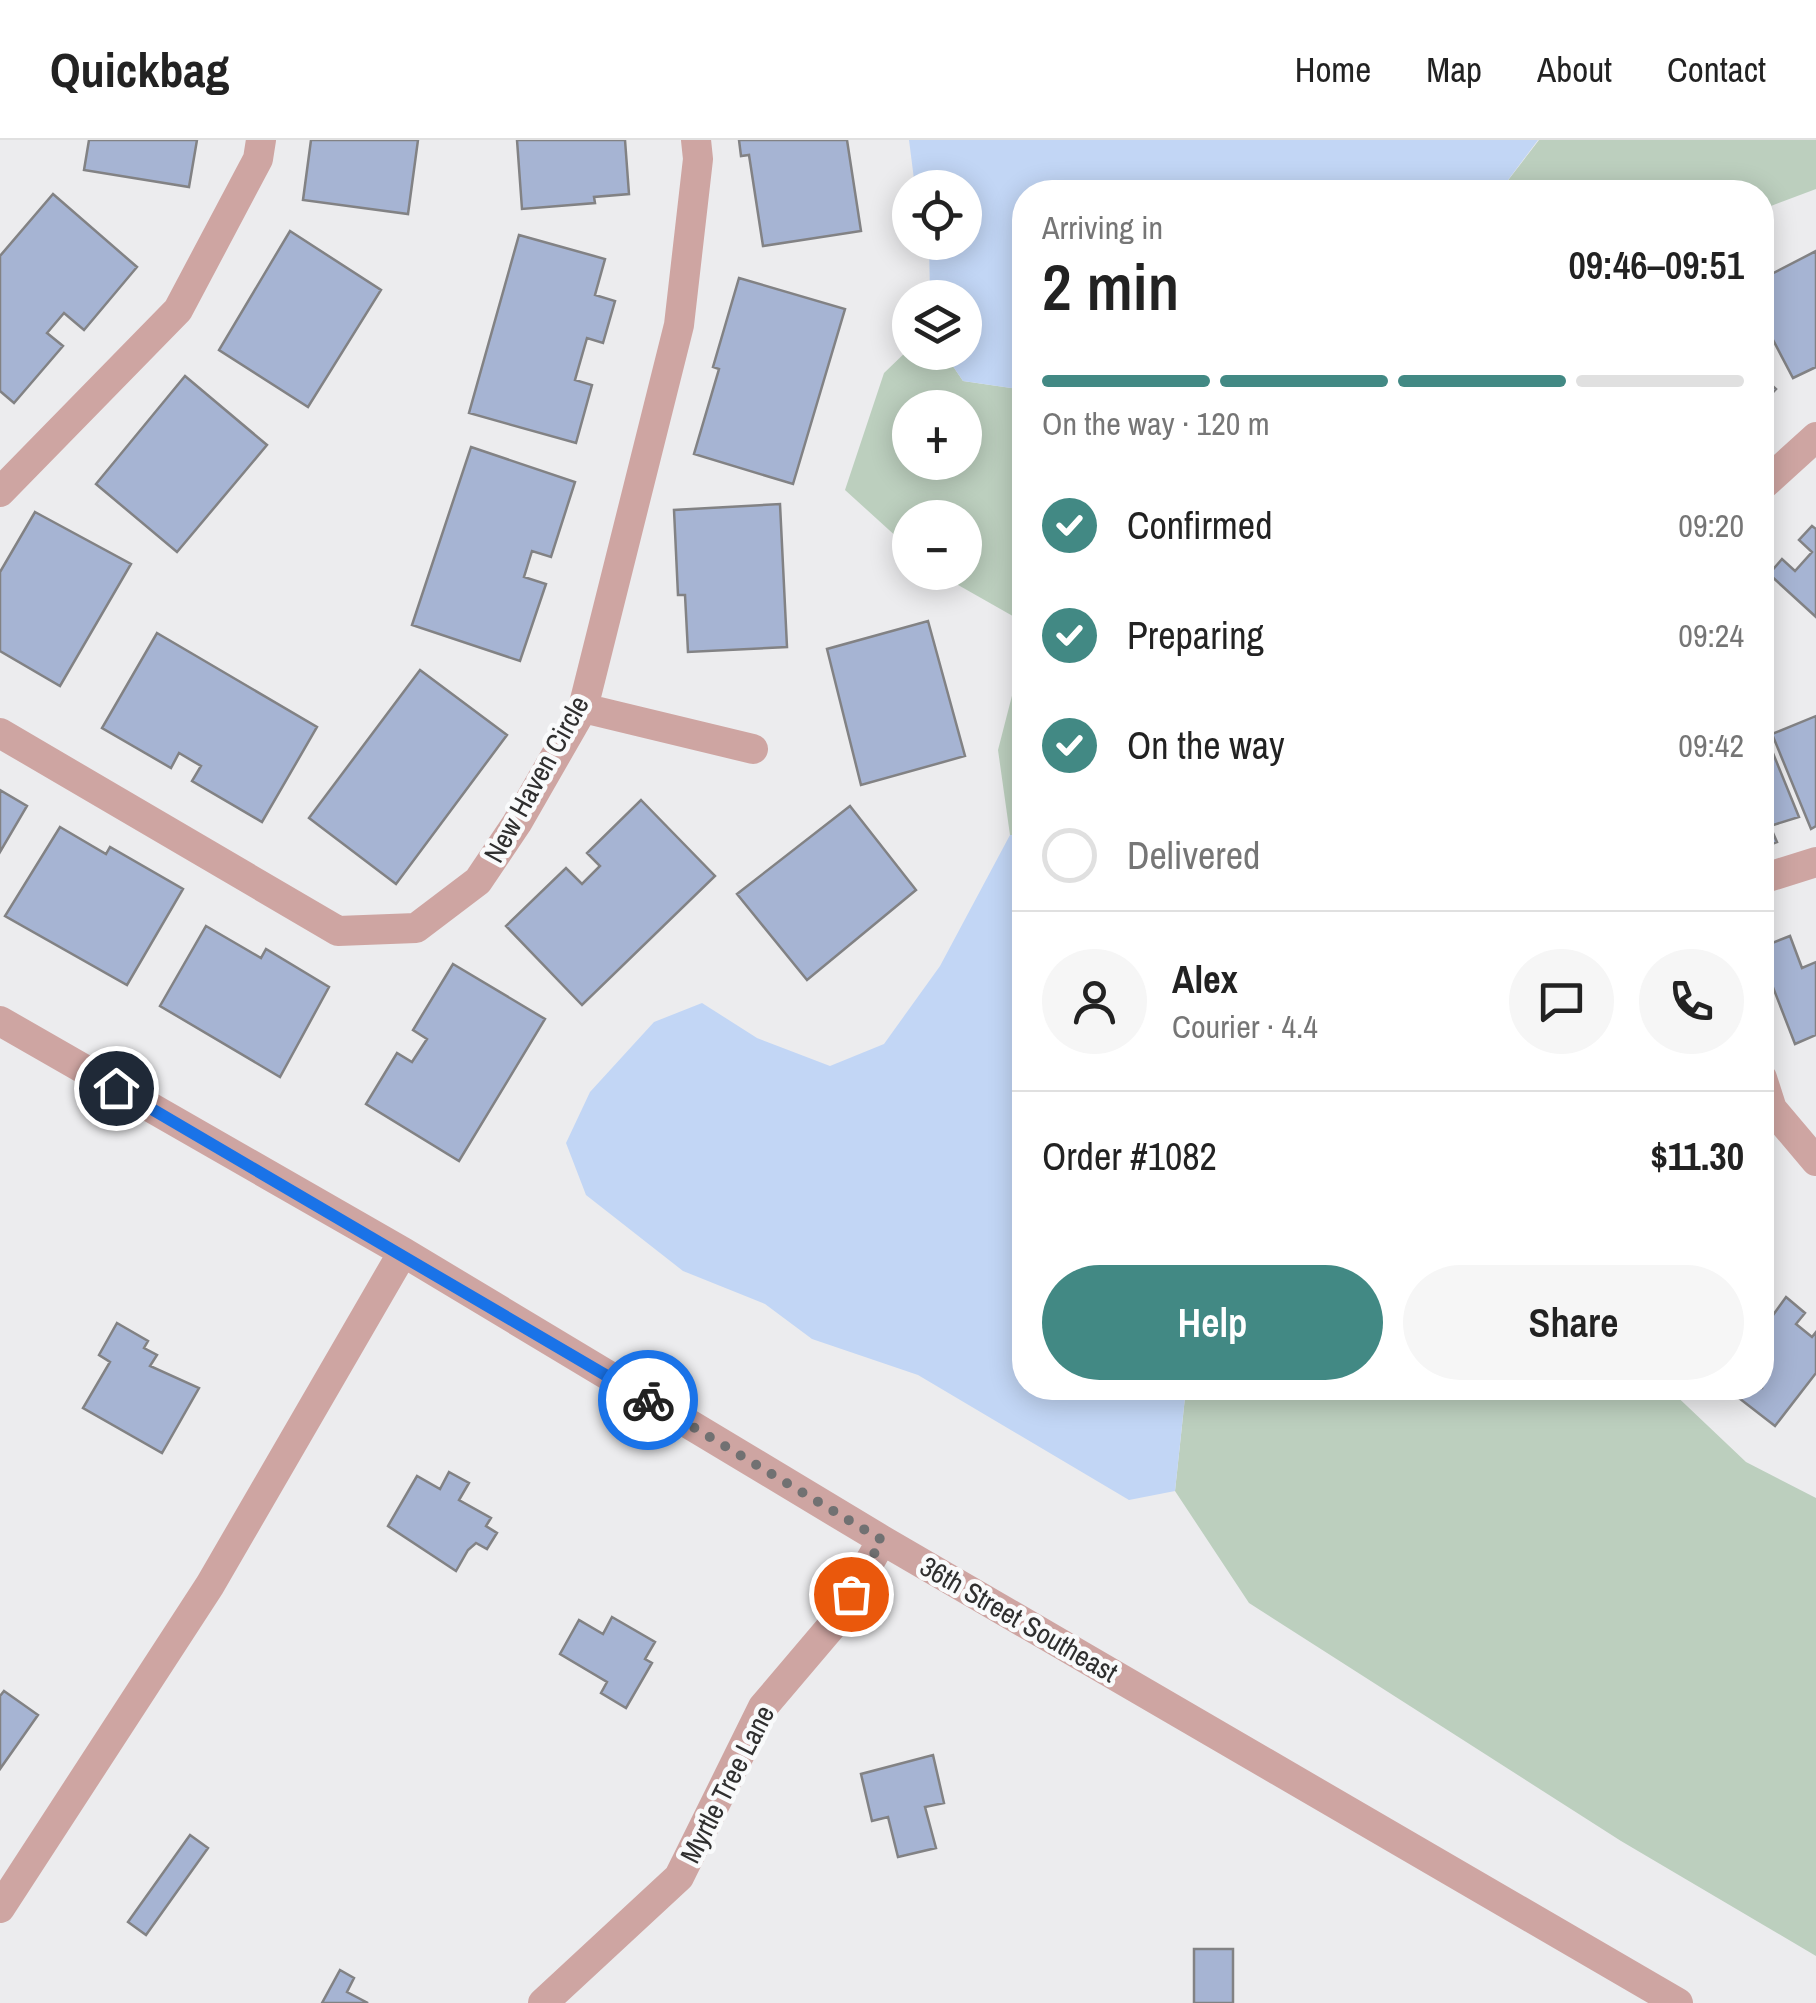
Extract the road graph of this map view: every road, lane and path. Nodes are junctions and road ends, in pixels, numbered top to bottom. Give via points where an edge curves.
1 (260, 140) edge
2 (696, 140) edge
3 (1816, 436) edge
4 (1774, 475) edge
5 (0, 492) edge
6 (582, 708) junction
7 (0, 733) edge
8 (754, 750) dead end
9 (1816, 862) edge
10 (1774, 875) edge
11 (0, 1020) edge
12 (1774, 1110) edge
13 (1816, 1160) edge
14 (403, 1252) junction
15 (882, 1540) junction
16 (0, 1908) edge
17 (544, 2003) edge
18 (1678, 2003) edge

1 - 5 street via 258,159 178,310
2 - 6 street, New Haven Circle via 679,325
3 - 4 street
6 - 7 street, New Haven Circle via 478,881 416,928 338,931
6 - 8 street
9 - 10 street
11 - 14 street, 36th Street Southeast
12 - 13 street
14 - 15 street, 36th Street Southeast
14 - 16 street via 210,1585
15 - 17 street, Myrtle Tree Lane via 836,1621 762,1707 678,1877
15 - 18 street, 36th Street Southeast

